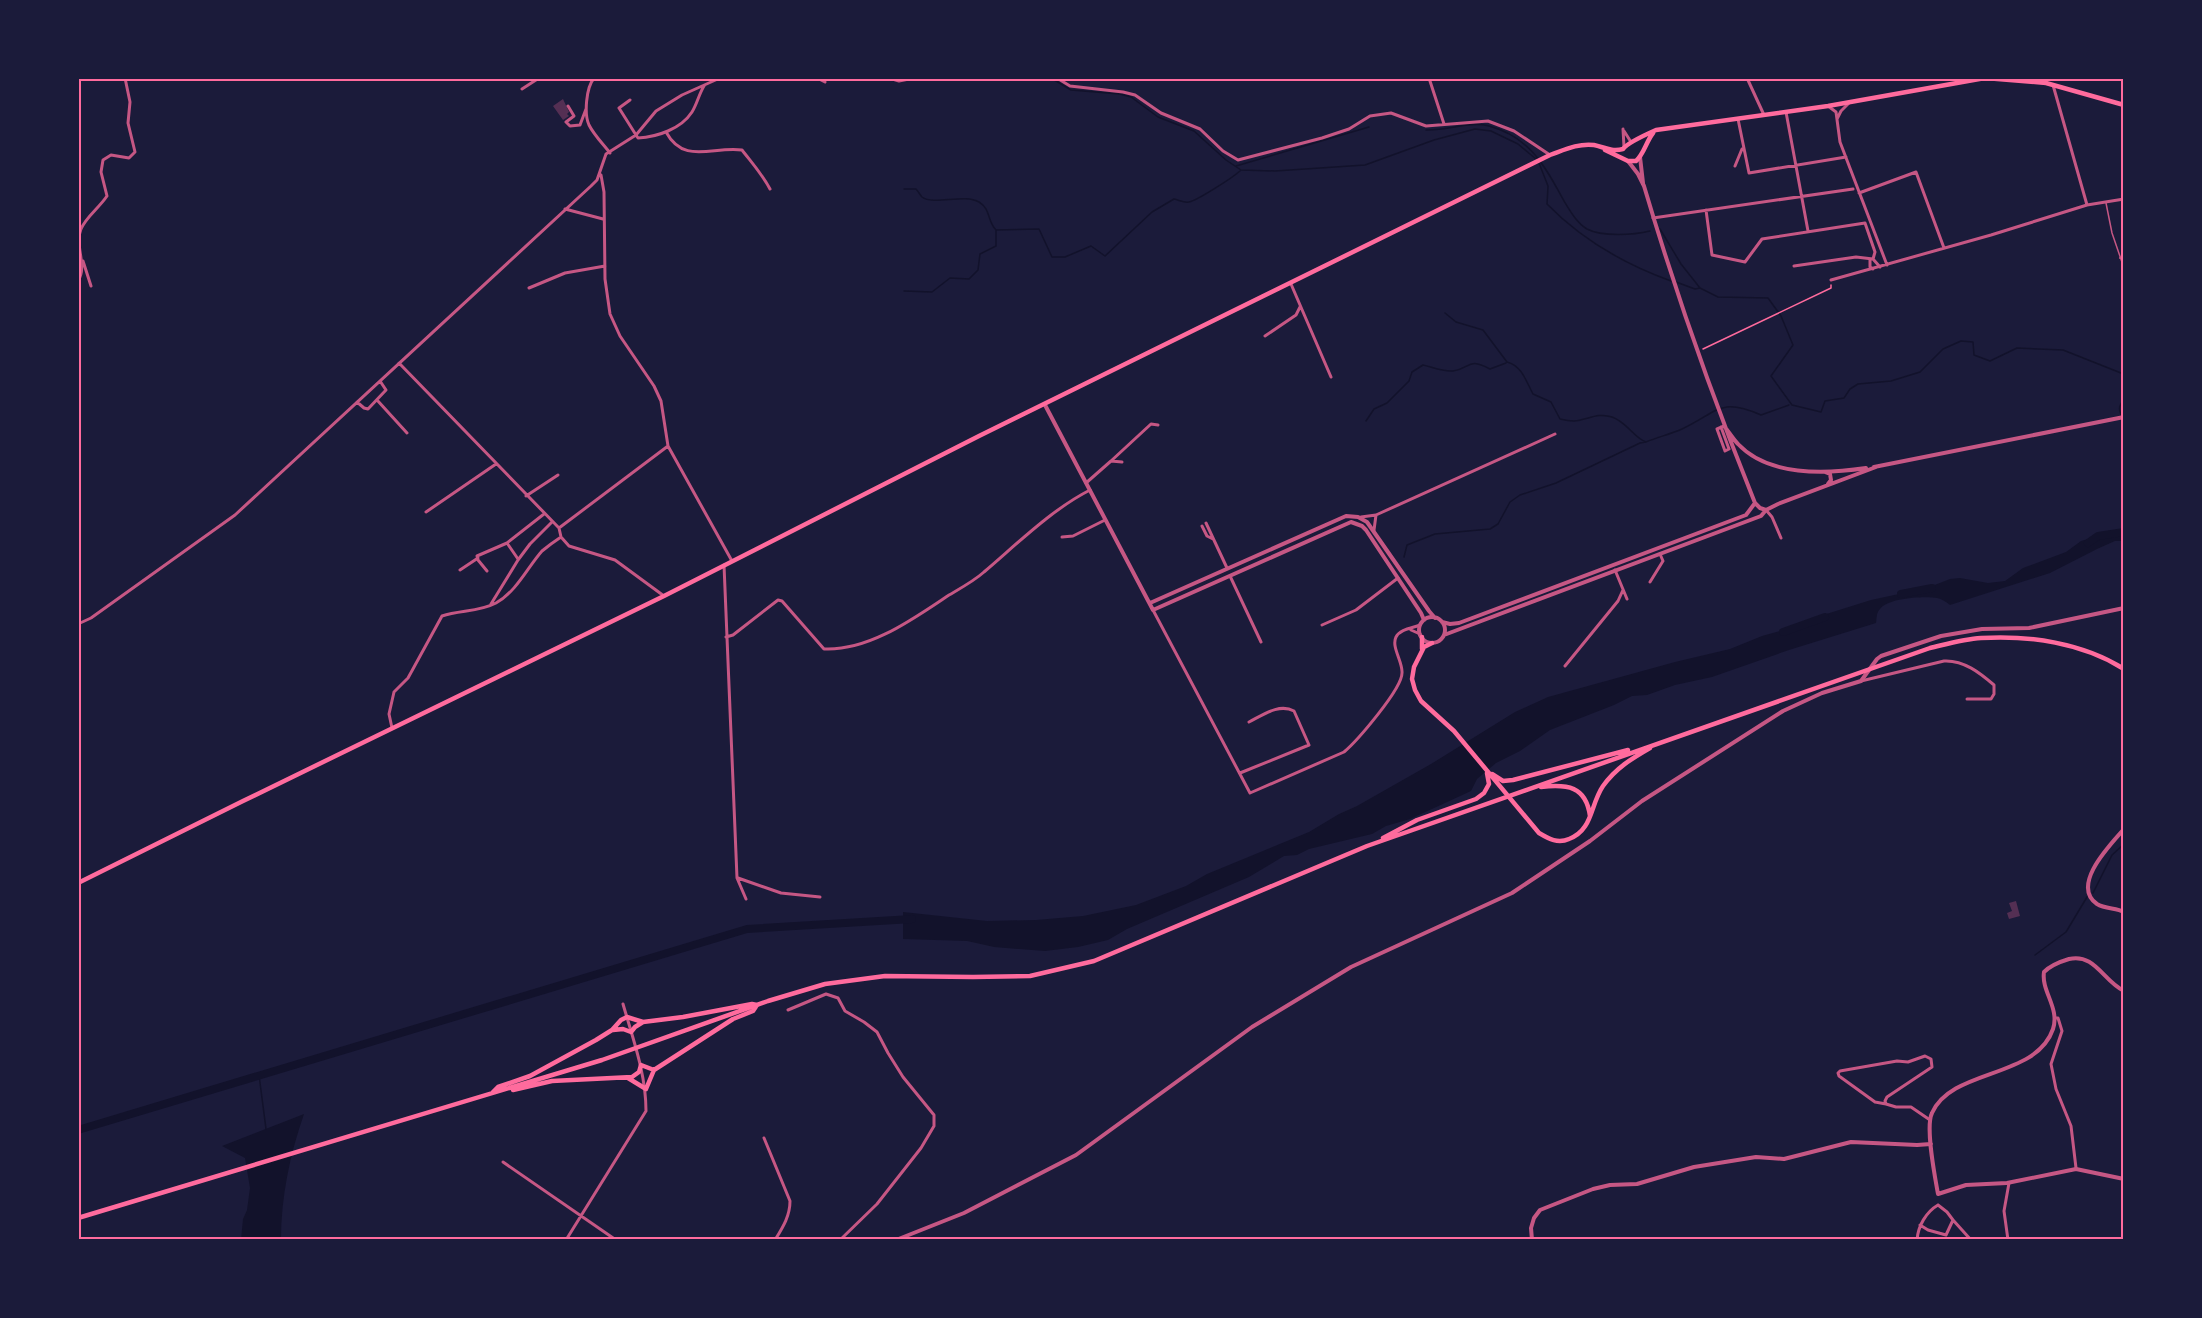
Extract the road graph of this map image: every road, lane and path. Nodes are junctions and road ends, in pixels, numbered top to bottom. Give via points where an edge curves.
1 (125, 78) edge
2 (142, 78) edge
3 (151, 78) edge
4 (539, 78) edge
5 (594, 78) edge
6 (720, 78) edge
7 (817, 78) edge
8 (889, 78) edge
9 (914, 78) edge
10 (1057, 78) edge
11 (1429, 78) edge
12 (1747, 78) edge
13 (1974, 78) edge
14 (2027, 78) edge
15 (2015, 79) edge
16 (1963, 80) edge
17 (2003, 80) edge
18 (2033, 81) junction
19 (825, 82) dead end
20 (705, 84) junction
21 (2053, 85) junction
22 (522, 89) dead end
23 (630, 100) dead end
24 (1849, 103) junction
25 (2124, 105) edge
26 (568, 106) dead end
27 (1828, 106) junction
28 (587, 107) junction
29 (1786, 112) junction
30 (1836, 114) junction
31 (1764, 116) junction
32 (1738, 119) junction
33 (1837, 121) junction
34 (1444, 124) junction
35 (1656, 130) junction
36 (666, 132) junction
37 (636, 135) junction
38 (1632, 142) junction
39 (1743, 147) junction
40 (1603, 148) junction
41 (1623, 148) junction
42 (610, 153) junction
43 (1641, 154) junction
44 (1548, 156) junction
45 (1846, 157) junction
46 (1627, 160) junction
47 (1795, 164) junction
48 (1735, 166) dead end
49 (600, 173) junction
50 (1644, 186) junction
51 (770, 189) dead end
52 (1853, 189) dead end
53 (1859, 193) junction
54 (1802, 197) junction
55 (2124, 199) edge
56 (2106, 202) junction
57 (2087, 205) junction
58 (565, 209) junction
59 (1706, 210) junction
60 (1653, 218) junction
61 (603, 219) junction
62 (1808, 231) junction
63 (1944, 248) junction
64 (81, 257) junction
65 (2122, 257) edge
66 (1871, 259) junction
67 (1887, 265) junction
68 (605, 266) junction
69 (1794, 266) dead end
70 (1880, 267) junction
71 (2124, 268) edge
72 (1873, 269) junction
73 (78, 280) edge
74 (1831, 280) joint
75 (1291, 284) junction
76 (91, 286) dead end
77 (529, 288) dead end
78 (1300, 305) junction
79 (1265, 336) dead end
80 (1697, 352) junction
81 (399, 363) junction
82 (1331, 376) dead end
83 (380, 381) junction
84 (377, 400) junction
85 (357, 402) junction
86 (1045, 405) junction
87 (2124, 417) edge
88 (1158, 425) dead end
89 (1723, 426) junction
90 (406, 433) dead end
91 (1555, 434) dead end
92 (1738, 445) junction
93 (668, 446) junction
94 (1734, 449) junction
95 (1111, 461) junction
96 (1122, 462) dead end
97 (496, 464) junction
98 (1876, 466) junction
99 (1823, 471) junction
100 (558, 475) dead end
101 (1086, 483) junction
102 (1827, 485) junction
103 (1090, 490) junction
104 (526, 496) junction
105 (1755, 502) junction
106 (1766, 510) junction
107 (426, 512) dead end
108 (544, 514) junction
109 (1376, 515) junction
110 (1358, 517) junction
111 (1105, 520) junction
112 (552, 522) junction
113 (1206, 523) dead end
114 (1202, 526) dead end
115 (559, 528) junction
116 (1374, 530) junction
117 (561, 537) junction
118 (1062, 537) dead end
119 (1781, 538) dead end
120 (1213, 539) junction
121 (507, 543) junction
122 (1660, 554) junction
123 (478, 558) junction
124 (518, 560) junction
125 (732, 561) junction
126 (724, 565) junction
127 (1227, 568) junction
128 (460, 570) dead end
129 (1615, 570) junction
130 (487, 571) dead end
131 (1230, 575) junction
132 (1398, 578) junction
133 (1650, 582) dead end
134 (1623, 590) junction
135 (664, 596) junction
136 (1627, 600) dead end
137 (1150, 603) junction
138 (490, 605) junction
139 (2124, 608) edge
140 (1153, 610) junction
141 (1436, 618) junction
142 (1422, 622) junction
143 (1442, 622) junction
144 (78, 624) edge
145 (1322, 625) dead end
146 (1409, 630) junction
147 (1444, 635) junction
148 (1421, 636) junction
149 (726, 637) junction
150 (1261, 642) dead end
151 (1432, 643) junction
152 (1421, 652) junction
153 (1565, 666) dead end
154 (2124, 669) edge
155 (1861, 681) junction
156 (1967, 699) dead end
157 (1249, 722) dead end
158 (392, 728) junction
159 (1663, 741) junction
160 (1649, 746) junction
161 (1486, 770) junction
162 (1240, 774) junction
163 (1533, 789) junction
164 (1590, 818) junction
165 (2124, 829) edge
166 (1367, 846) junction
167 (738, 878) junction
168 (78, 883) edge
169 (820, 897) dead end
170 (747, 899) dead end
171 (2124, 912) edge
172 (2124, 991) edge
173 (622, 1004) dead end
174 (758, 1005) junction
175 (788, 1011) dead end
176 (627, 1017) junction
177 (2055, 1018) junction
178 (643, 1022) junction
179 (612, 1030) junction
180 (631, 1032) junction
181 (640, 1065) junction
182 (654, 1070) junction
183 (626, 1077) junction
184 (646, 1089) junction
185 (492, 1094) junction
186 (1886, 1104) junction
187 (1930, 1120) junction
188 (764, 1138) dead end
189 (1931, 1144) junction
190 (503, 1162) dead end
191 (2076, 1169) junction
192 (2124, 1179) edge
193 (2009, 1182) junction
194 (580, 1216) junction
195 (78, 1218) edge
196 (1953, 1220) junction
197 (1920, 1225) junction
198 (566, 1240) edge
199 (616, 1240) edge
200 (775, 1240) edge
201 (840, 1240) edge
202 (896, 1240) edge
203 (1532, 1240) edge
204 (1917, 1240) edge
205 (1971, 1240) edge
206 (2008, 1240) edge

1 - 64 street via 130,102 128,123 135,152 129,158 111,155 103,160 101,171 107,196 81,228
2 - 3 street
4 - 22 street
5 - 28 street via 588,85
6 - 20 street
7 - 19 street
8 - 9 street
10 - 34 street via 1079,88 1135,95 1161,112 1200,129 1238,160 1349,129 1370,116 1391,113 1426,126
11 - 34 street
12 - 31 street
13 - 16 main road
14 - 18 main road
15 - 17 main road
15 - 18 main road
16 - 17 main road
16 - 24 main road
18 - 21 main road
20 - 36 street via 692,112
20 - 37 street via 656,111
21 - 25 main road
21 - 57 street
23 - 37 street via 620,108
24 - 27 main road
24 - 30 street via 1840,106
24 - 33 street
26 - 28 street via 574,116 566,122 573,127 582,122
27 - 29 main road
27 - 30 street
28 - 42 street via 588,124
29 - 31 main road
29 - 47 street
30 - 33 street
31 - 32 main road
32 - 35 main road
32 - 39 street
33 - 45 street
34 - 44 street via 1488,121 1514,131
35 - 38 main road
35 - 43 main road
36 - 37 street via 642,138
36 - 51 street via 677,147 689,151 742,150
37 - 42 street
38 - 41 main road
38 - 41 street via 1623,129
38 - 43 main road via 1639,145
39 - 47 street via 1748,172
39 - 48 street
40 - 41 main road
40 - 44 main road via 1583,145
40 - 46 main road
41 - 46 main road
42 - 49 street via 606,154
43 - 46 main road via 1636,161
43 - 50 street
44 - 75 main road
45 - 47 street
45 - 53 street
46 - 50 street
47 - 54 street
49 - 58 street
49 - 61 street
50 - 60 street
52 - 54 street
53 - 63 street via 1916,171
53 - 67 street
54 - 59 street
54 - 62 street
55 - 56 street
56 - 57 street
56 - 65 lane
57 - 63 street
58 - 61 street
58 - 81 street
59 - 60 street
59 - 62 street via 1712,255 1744,262 1762,239
60 - 80 street
61 - 68 street
62 - 66 street via 1865,223 1875,252
63 - 67 street
64 - 73 street
64 - 76 street
65 - 71 lane
66 - 69 street via 1856,257
66 - 70 street
66 - 72 street
67 - 70 street
68 - 77 street via 565,273
68 - 93 street via 610,314 661,401
70 - 72 street
72 - 74 street
74 - 80 path via 1832,288
75 - 78 street
75 - 86 main road
78 - 79 street via 1296,315
78 - 82 street
80 - 89 street
81 - 83 street
81 - 97 street
83 - 84 street via 386,390
83 - 85 street
84 - 85 street via 366,409
84 - 90 street
85 - 144 street via 235,515
86 - 101 street
86 - 125 main road
87 - 98 street
88 - 95 street via 1151,424
89 - 89 street via 1716,429 1725,451 1729,449
89 - 92 street
89 - 94 street
91 - 109 street
92 - 94 street
92 - 99 street via 1770,464
93 - 115 street
93 - 125 street
94 - 105 street
95 - 96 street
95 - 101 street
97 - 104 street
97 - 107 street
98 - 99 street
98 - 102 street
99 - 102 street via 1830,474
100 - 104 street
101 - 103 street
102 - 106 street
103 - 111 street
103 - 149 street via 1071,500 984,572 879,637 824,650 778,600 734,635
104 - 108 street
105 - 106 street
105 - 143 street via 1746,515 1459,623
106 - 119 street
106 - 122 street via 1761,516
108 - 112 street
108 - 121 street
109 - 110 street
109 - 116 street
110 - 116 street
110 - 127 street via 1346,516
111 - 118 street via 1073,536
111 - 137 street
112 - 115 street
112 - 124 street
113 - 120 street
114 - 120 street
115 - 117 street
116 - 141 street
117 - 135 street via 569,546 615,560
117 - 138 street via 543,550 507,595
120 - 127 street
121 - 123 street via 482,552
121 - 124 street
122 - 129 street
122 - 133 street via 1663,561
123 - 128 street
123 - 130 street
124 - 138 street
125 - 126 main road
126 - 135 main road
126 - 149 street
127 - 137 street
129 - 134 street
129 - 147 street
131 - 132 street via 1351,522 1366,530
131 - 140 street
131 - 150 street
132 - 142 street via 1421,613
132 - 145 street via 1356,610
134 - 136 street
134 - 153 street
135 - 158 main road
137 - 140 street
138 - 158 street via 442,616 408,678 394,692 389,714
139 - 155 street via 2029,628 1982,629 1941,636 1877,659
140 - 162 street
141 - 142 street
141 - 143 street
142 - 146 street
142 - 148 street
143 - 147 street
146 - 148 street
146 - 162 street via 1398,634 1395,641 1402,671 1397,688 1356,742 1344,752 1250,793
147 - 151 street
148 - 151 street
148 - 152 main road
149 - 167 street
151 - 152 main road
152 - 161 main road via 1412,679 1421,701 1454,731
154 - 159 main road via 2061,644 1979,638 1902,657
155 - 156 street via 1944,661 1958,662 1994,685 1991,699
155 - 202 street via 1783,711 1642,801 1512,893 1351,968 1297,1000 1076,1155 964,1213
157 - 162 street via 1277,709 1290,708 1309,745
158 - 168 main road
159 - 160 main road
159 - 164 main road via 1624,763 1612,775 1601,789
160 - 161 main road via 1503,781
160 - 163 main road
161 - 164 main road via 1539,833 1551,840 1565,841 1578,836
161 - 166 main road via 1489,780 1484,794 1417,820
163 - 164 main road via 1575,789 1584,797
163 - 166 main road
165 - 171 street via 2098,861 2088,887 2097,904
166 - 174 main road via 1117,952 1063,969 1030,976 885,976 825,984
167 - 169 street via 781,893
167 - 170 street
172 - 177 street via 2110,983 2090,961 2078,958 2052,964 2044,972 2043,981
173 - 176 street
174 - 178 main road
174 - 182 main road
174 - 185 main road
175 - 201 street via 826,994 838,998 845,1011 877,1032 898,1069 934,1115 931,1133 903,1171 877,1204
176 - 178 main road
176 - 179 main road
176 - 180 street
177 - 187 street via 2043,1045 2026,1058 1949,1094
177 - 191 street via 2058,1017 2061,1031 2051,1064 2071,1126
178 - 180 main road
179 - 180 main road
179 - 185 main road via 530,1076 498,1087
180 - 181 street
181 - 182 main road
181 - 183 main road via 636,1075
181 - 184 street
182 - 184 main road
183 - 184 main road
183 - 185 main road via 552,1081
184 - 194 street via 646,1111
185 - 195 main road
186 - 186 street via 1887,1097 1932,1067 1931,1059 1925,1056 1838,1073 1875,1102
186 - 187 street via 1911,1107
187 - 189 street
188 - 200 street via 790,1201 790,1211
189 - 193 street via 1938,1194 1966,1185
189 - 203 street via 1851,1142 1784,1159 1756,1157 1694,1167 1638,1184 1593,1189 1540,1210 1531,1227
190 - 194 street
191 - 192 street
191 - 193 street
193 - 206 street via 2004,1211
194 - 198 street
194 - 199 street
196 - 197 street via 1946,1235
196 - 197 street via 1938,1205
196 - 205 street
197 - 204 street

